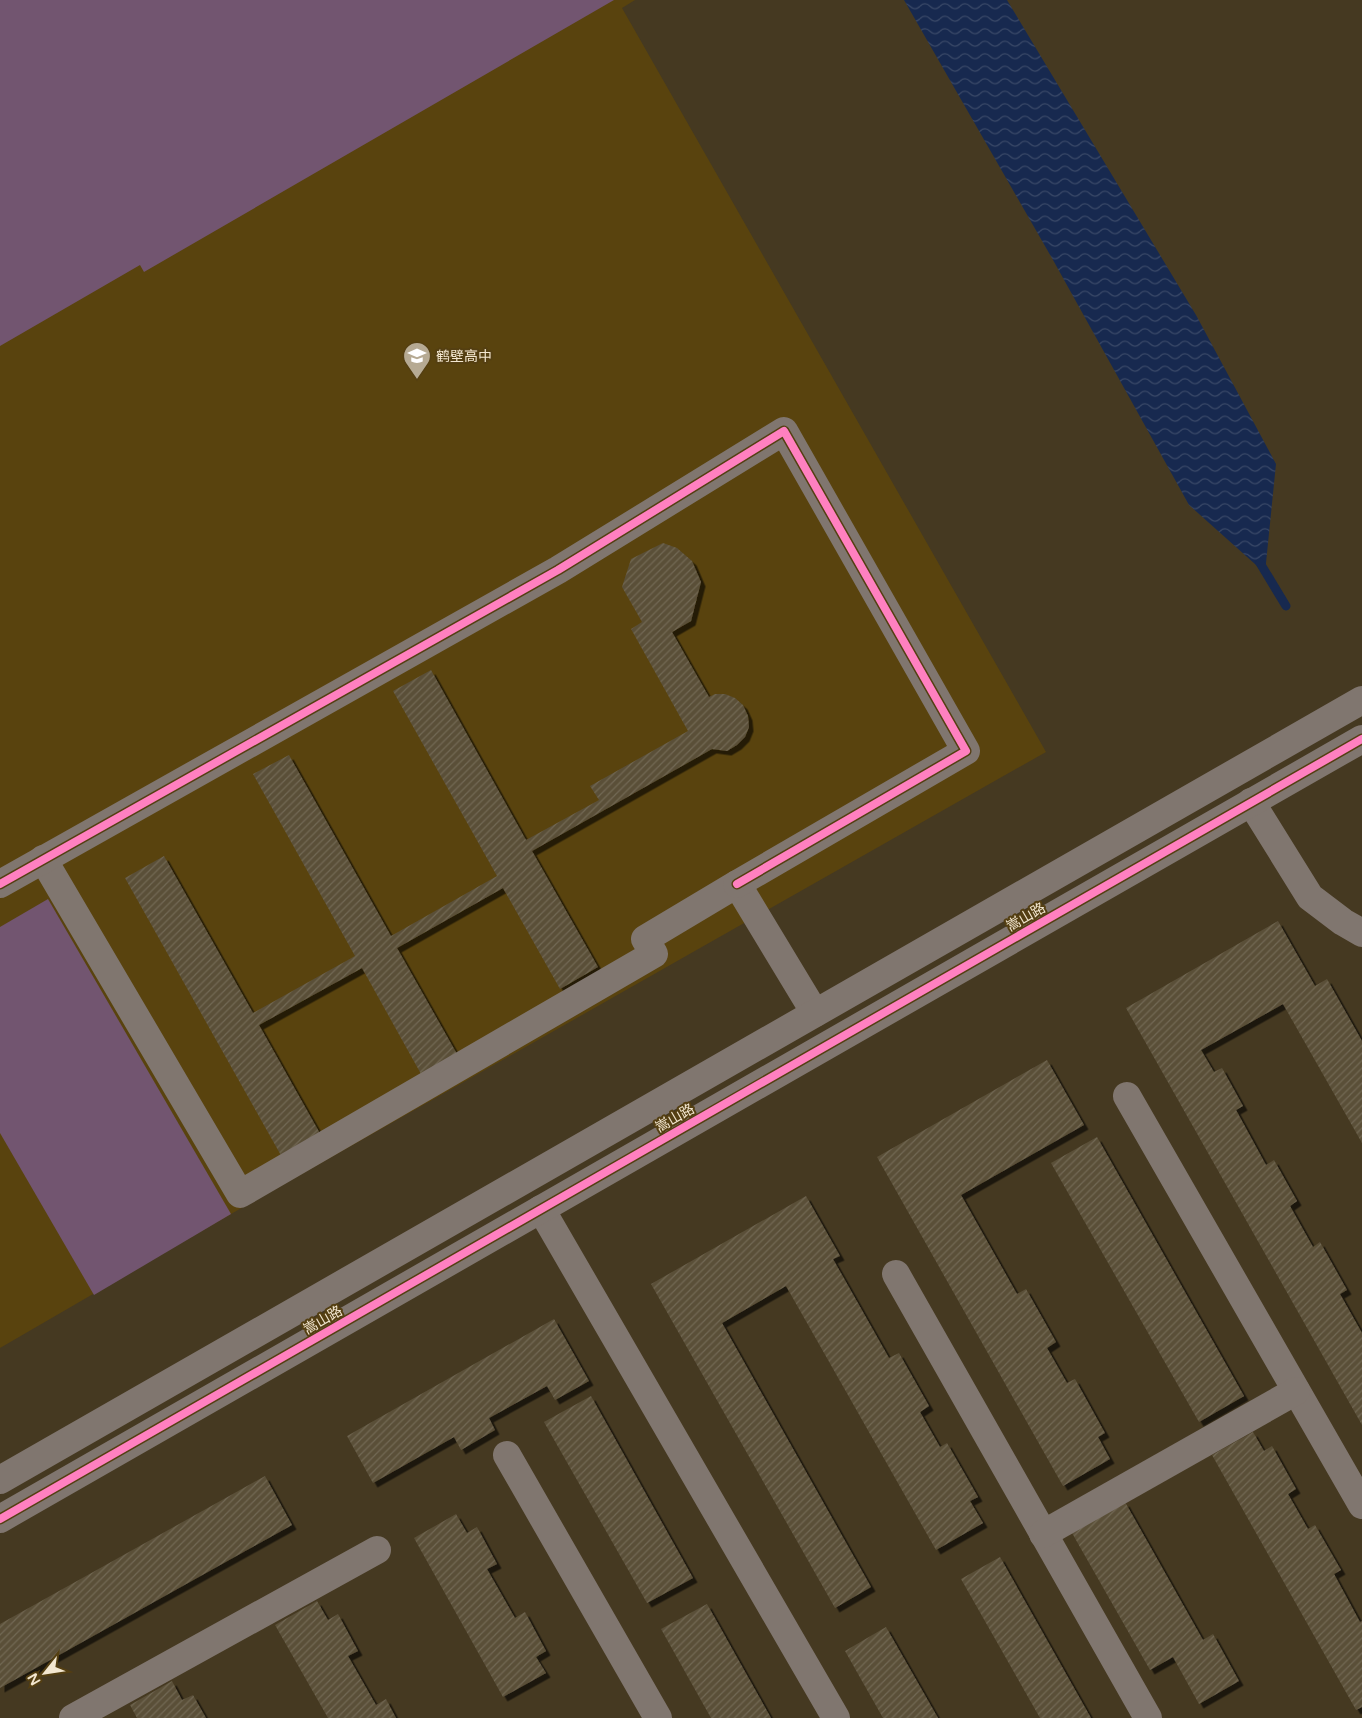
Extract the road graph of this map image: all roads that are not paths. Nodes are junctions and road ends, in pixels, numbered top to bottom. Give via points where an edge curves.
1 (1362, 700) edge
2 (1362, 739) edge
3 (1252, 802) junction
4 (43, 860) junction
5 (0, 884) edge
6 (738, 884) junction
7 (1362, 933) edge
8 (815, 1013) junction
9 (1128, 1096) dead end
10 (542, 1209) junction
11 (896, 1274) dead end
12 (1296, 1391) junction
13 (507, 1455) dead end
14 (0, 1480) edge
15 (1362, 1505) edge
16 (0, 1520) edge
17 (1043, 1534) junction
18 (378, 1550) dead end
19 (73, 1718) edge
20 (658, 1718) edge
21 (836, 1718) edge
22 (1148, 1718) edge

1 - 8 street, 嵩山路
2 - 3 street, 嵩山路
3 - 7 street via 1310,897
3 - 10 street, 嵩山路
4 - 5 street
4 - 6 street via 240,1194 654,954 645,939
4 - 6 street via 558,570 784,431 966,751
6 - 8 street
8 - 14 street, 嵩山路
9 - 12 street
10 - 16 street, 嵩山路
10 - 21 street
11 - 17 street
12 - 15 street
12 - 17 street
13 - 20 street
17 - 22 street
18 - 19 street

